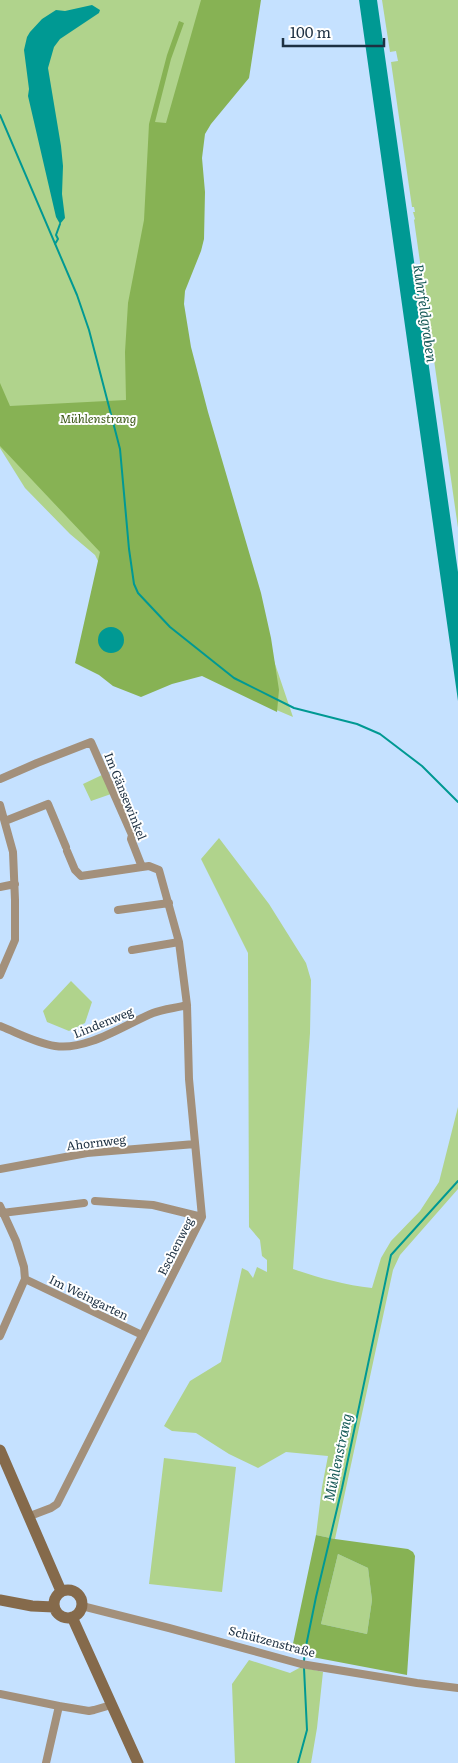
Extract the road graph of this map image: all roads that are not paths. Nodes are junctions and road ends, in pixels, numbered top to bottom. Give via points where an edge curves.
1 (0, 779) edge
2 (0, 805) edge
3 (5, 821) junction
4 (142, 867) junction
5 (15, 884) junction
6 (0, 887) edge
7 (169, 903) junction
8 (118, 910) dead end
9 (179, 942) junction
10 (132, 950) dead end
11 (0, 975) edge
12 (187, 1005) junction
13 (0, 1026) edge
14 (195, 1144) junction
15 (0, 1169) edge
16 (95, 1200) dead end
17 (84, 1203) dead end
18 (1, 1209) edge
19 (202, 1217) junction
20 (25, 1279) junction
21 (142, 1335) junction
22 (0, 1336) edge
23 (0, 1450) edge
24 (30, 1516) junction
25 (61, 1591) junction
26 (0, 1600) edge
27 (82, 1606) junction
28 (54, 1607) junction
29 (72, 1617) junction
30 (458, 1688) edge
31 (0, 1694) edge
32 (111, 1705) junction
33 (59, 1706) junction
34 (46, 1763) edge
35 (138, 1763) edge

1 - 4 street, Im Gänsewinkel via 91,742 132,835
2 - 3 street
3 - 4 street via 48,804 75,870 81,876
3 - 5 street via 13,852
4 - 7 street, Eschenweg via 159,870
5 - 6 street
5 - 11 street via 15,940
7 - 8 street
7 - 9 street, Eschenweg
9 - 10 street
9 - 12 street, Eschenweg
12 - 13 street, Lindenweg via 155,1012 87,1043 69,1047 39,1042
12 - 14 street, Eschenweg
14 - 15 street, Ahornweg via 86,1153
14 - 19 street, Eschenweg
16 - 19 street via 152,1205
17 - 18 street
18 - 20 street via 16,1241
19 - 21 street, Eschenweg
20 - 21 street, Im Weingarten
20 - 22 street
21 - 24 street, Eschenweg via 57,1504
23 - 24 main road
24 - 25 main road
25 - 27 main road via 74,1591
25 - 28 main road via 56,1596
26 - 28 main road
27 - 29 main road
27 - 30 street, Schützenstraße via 310,1666
28 - 29 main road via 60,1616
29 - 32 main road
31 - 33 street
32 - 33 street via 94,1710
32 - 35 main road
33 - 34 street

